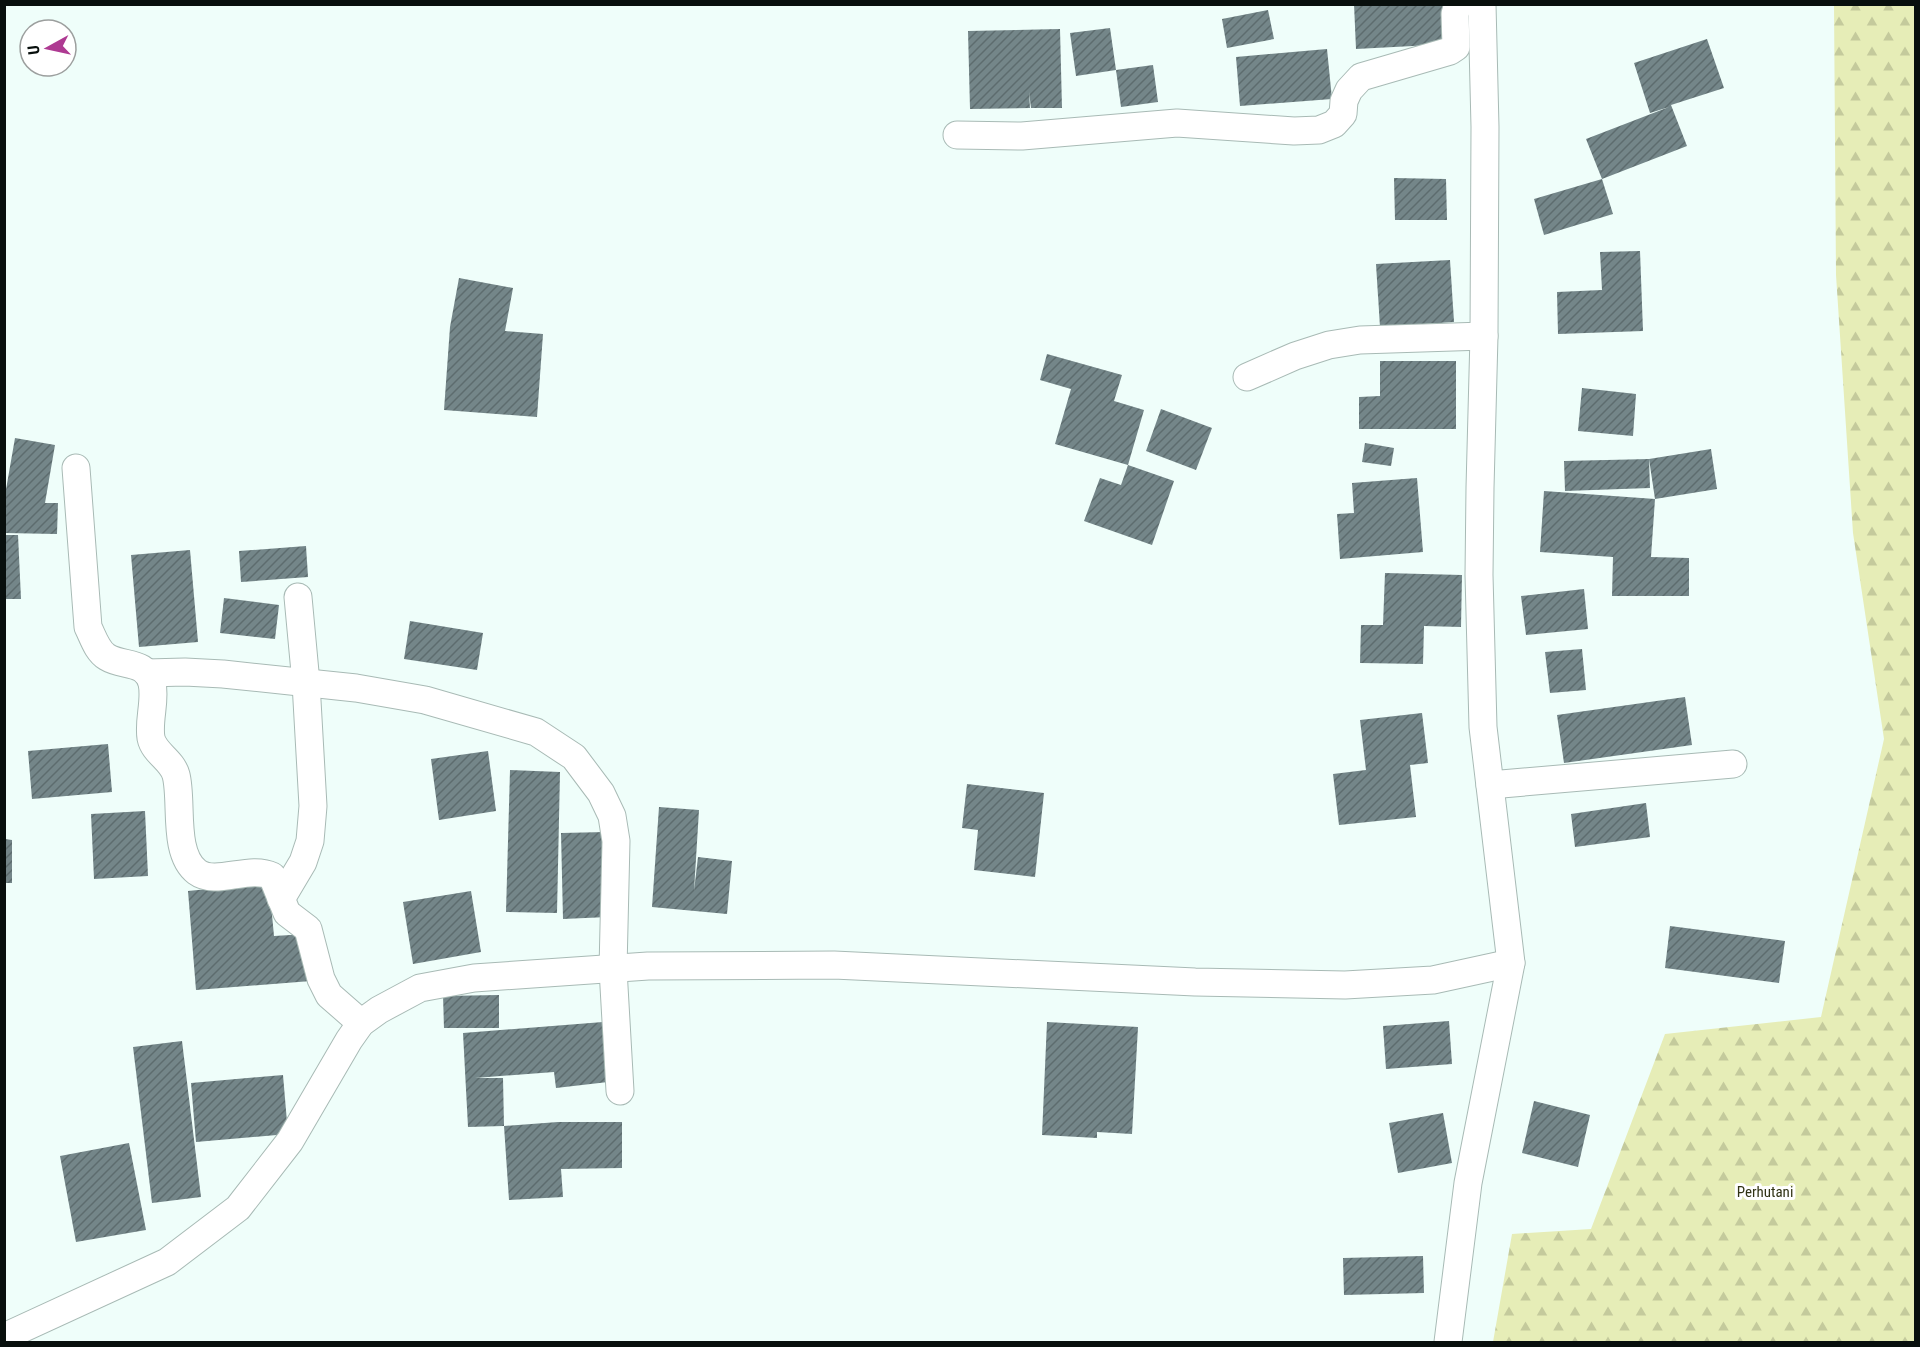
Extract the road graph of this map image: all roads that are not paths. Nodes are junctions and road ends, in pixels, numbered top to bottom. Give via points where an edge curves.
1 (1458, 4) edge
2 (1482, 4) edge
3 (957, 135) dead end
4 (1484, 336) junction
5 (1247, 377) dead end
6 (76, 468) dead end
7 (298, 597) dead end
8 (147, 673) junction
9 (306, 683) junction
10 (1733, 764) dead end
11 (1490, 785) junction
12 (280, 899) junction
13 (1511, 963) junction
14 (613, 969) junction
15 (362, 1023) junction
16 (620, 1091) dead end
17 (4, 1337) edge
18 (1448, 1342) edge

1 - 3 street via 1456,47 1361,77 1349,90 1343,114 1334,124 1319,130 1177,123 1022,136
2 - 4 street
4 - 5 street via 1360,340 1329,345
4 - 11 street via 1479,575 1483,727
6 - 8 street via 88,627 106,657 136,664
7 - 9 street
8 - 9 street via 223,674
8 - 12 street via 152,684 152,741 176,774 178,823 186,857 196,871 206,875 263,871 272,876
9 - 12 street via 313,806 310,841 303,862
9 - 14 street via 425,700 536,732 574,757 601,792 612,816 616,841
10 - 11 street
11 - 13 street
12 - 15 street via 287,913 308,929 321,979 329,994
13 - 14 street via 1433,980 1345,985 834,965
13 - 18 street via 1468,1183
14 - 15 street via 474,978 420,988
14 - 16 street
15 - 17 street via 290,1141 238,1208 167,1262

